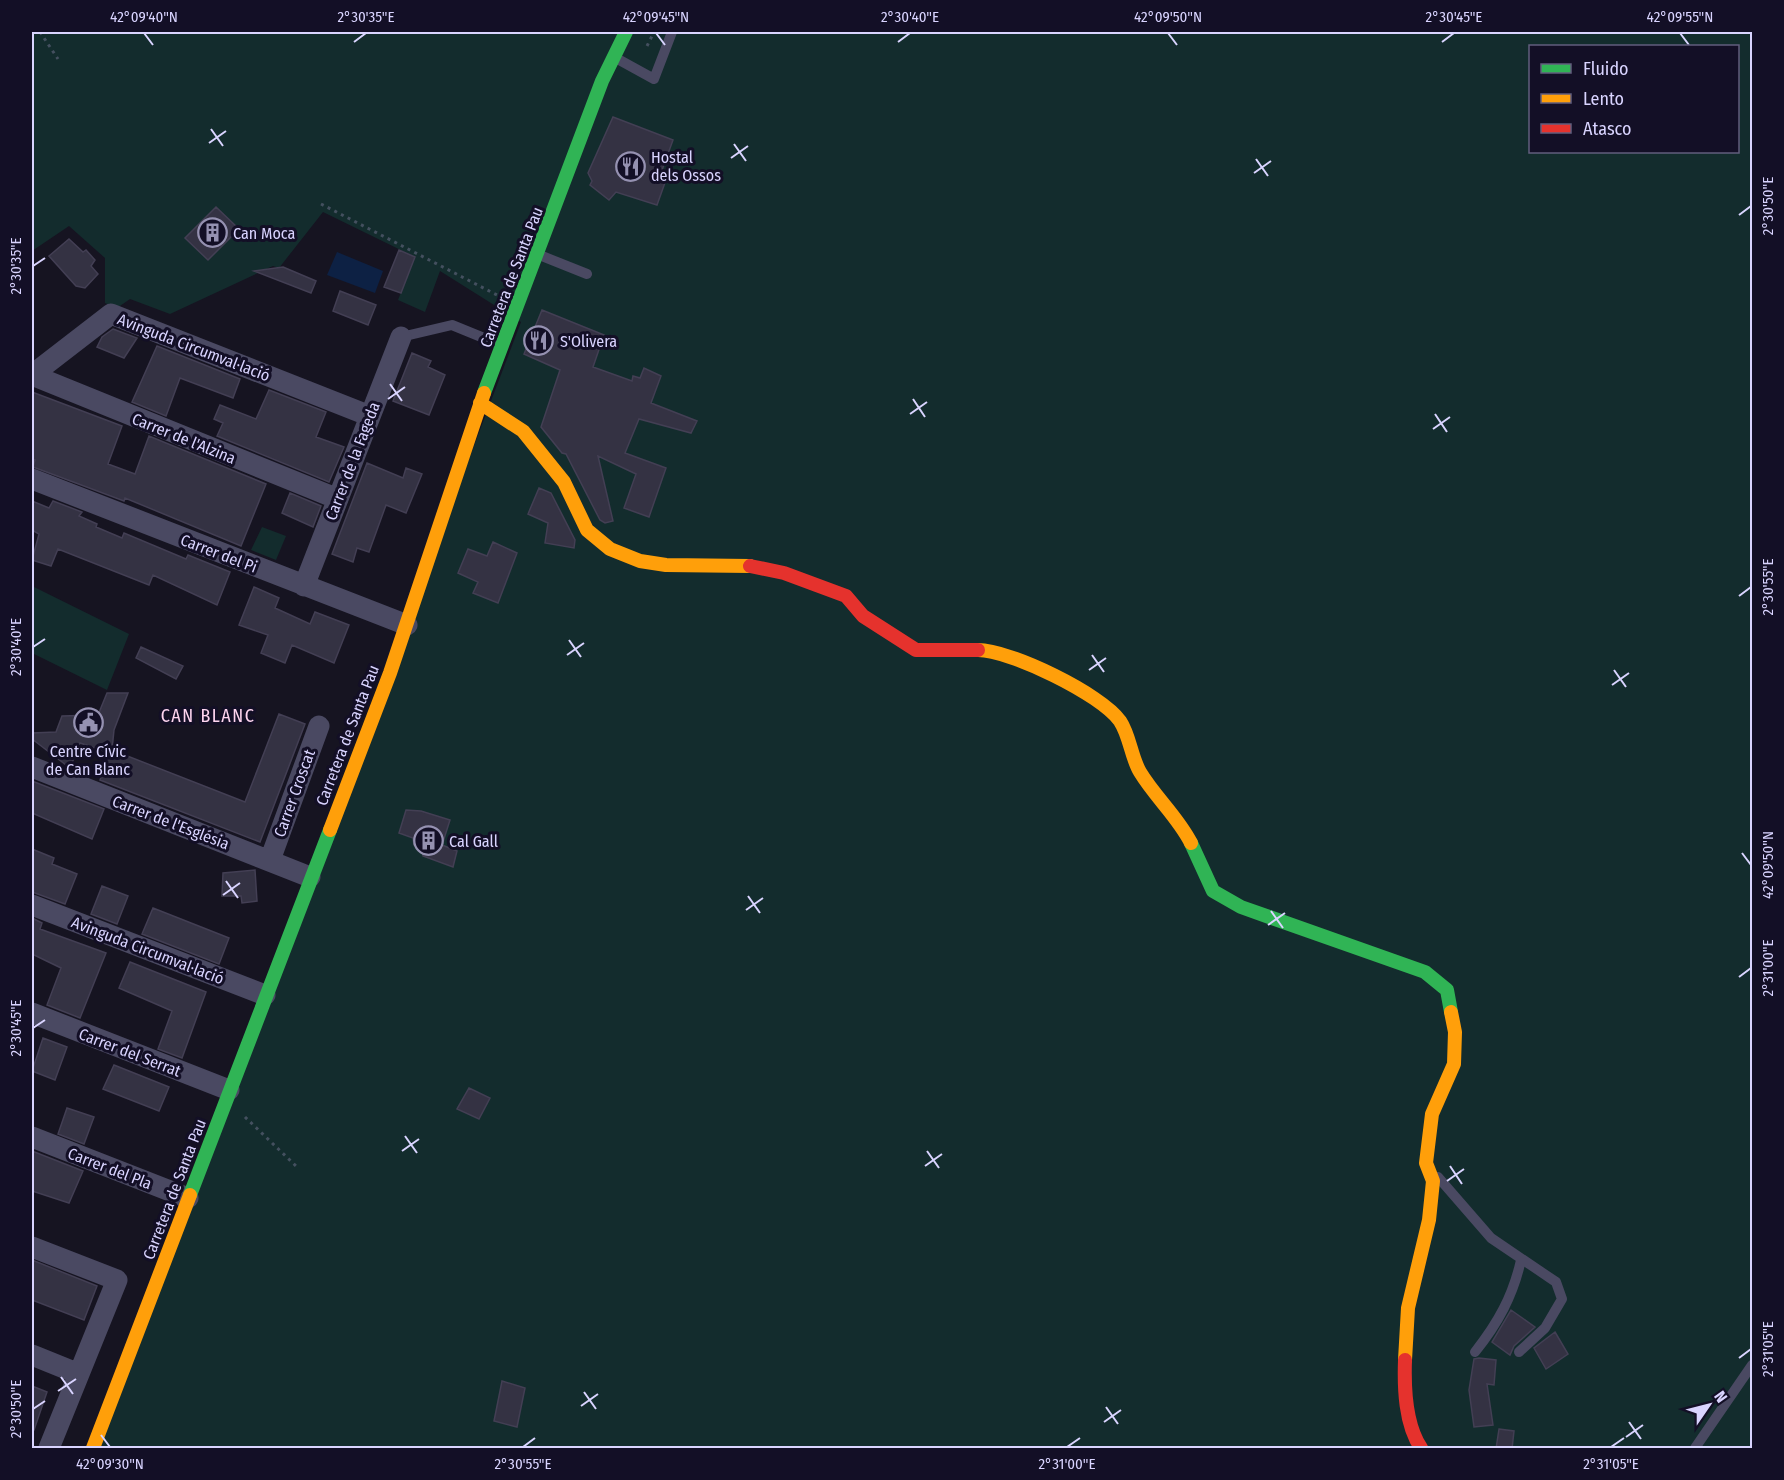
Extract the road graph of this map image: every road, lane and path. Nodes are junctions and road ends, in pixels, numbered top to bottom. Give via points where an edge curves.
1 (40, 32) edge
2 (626, 32) edge
3 (672, 32) edge
4 (614, 57) junction
5 (58, 59) dead end
6 (321, 204) dead end
7 (537, 254) junction
8 (587, 274) dead end
9 (517, 304) junction
10 (401, 337) joint
11 (502, 345) junction
12 (32, 375) edge
13 (480, 403) junction
14 (370, 416) junction
15 (32, 479) edge
16 (338, 499) junction
17 (304, 586) junction
18 (407, 625) junction
19 (319, 726) dead end
20 (32, 767) edge
21 (270, 860) junction
22 (310, 877) junction
23 (32, 905) edge
24 (265, 995) junction
25 (32, 1013) edge
26 (229, 1090) junction
27 (32, 1137) edge
28 (1426, 1163) junction
29 (296, 1166) dead end
30 (188, 1198) junction
31 (32, 1247) edge
32 (1521, 1260) junction
33 (1519, 1352) dead end
34 (1475, 1353) dead end
35 (32, 1355) edge
36 (1752, 1365) edge
37 (79, 1374) junction
38 (49, 1449) edge
39 (93, 1449) edge
40 (1421, 1449) edge
41 (1695, 1449) edge

1 - 5 path
2 - 4 street, Carretera de Santa Pau
3 - 4 lane via 654,79
4 - 7 street, Carretera de Santa Pau
6 - 9 path
7 - 8 lane
7 - 9 street, Carretera de Santa Pau
9 - 11 street, Carretera de Santa Pau
10 - 11 lane via 452,325
10 - 14 street, Carrer de la Fageda
11 - 13 street, Carretera de Santa Pau
12 - 14 street, Avinguda Circumval·lació via 111,314
12 - 16 street, Carrer de l'Alzina
13 - 18 street, Carretera de Santa Pau
13 - 28 street via 523,431 564,482 587,530 610,549 640,561 666,565 741,564 784,573 846,596 863,616 916,650 985,650 1050,673 1092,694 1120,722 1140,772 1185,831 1213,891 1241,907 1425,972 1447,990 1455,1032 1454,1064 1432,1114
14 - 16 street, Carrer de la Fageda
15 - 17 street, Carrer del Pi
16 - 17 street, Carrer de la Fageda
17 - 18 street, Carrer del Pi
18 - 22 street, Carretera de Santa Pau
19 - 21 street, Carrer Croscat
20 - 21 street, Carrer de l'Església
21 - 22 street, Carrer de l'Església
22 - 24 street, Carretera de Santa Pau
23 - 24 street, Avinguda Circumval·lació
24 - 26 street, Carretera de Santa Pau
25 - 26 street, Carrer del Serrat
26 - 29 path via 240,1112
26 - 30 street, Carretera de Santa Pau
27 - 30 street, Carrer del Pla
28 - 32 lane via 1491,1238
28 - 40 street via 1433,1181 1429,1220 1408,1308 1404,1387 1414,1438
30 - 39 street, Carretera de Santa Pau
31 - 37 street via 117,1280
32 - 33 lane via 1556,1282 1562,1299 1545,1329
32 - 34 lane via 1514,1289 1498,1323
35 - 37 street
36 - 41 lane
37 - 38 street

